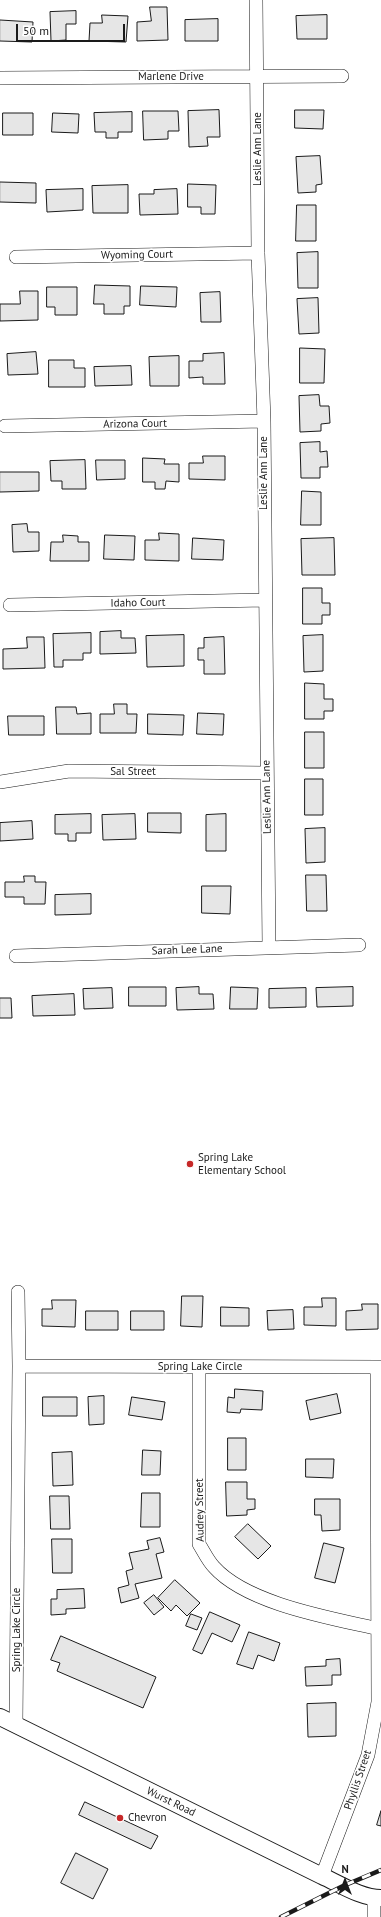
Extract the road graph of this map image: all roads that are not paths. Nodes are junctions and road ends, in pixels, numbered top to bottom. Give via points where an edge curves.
1 (256, 0) edge
2 (258, 76) junction
3 (342, 76) dead end
4 (0, 78) edge
5 (258, 253) junction
6 (16, 257) dead end
7 (264, 422) junction
8 (5, 426) dead end
9 (265, 600) junction
10 (10, 605) dead end
11 (267, 773) junction
12 (0, 782) edge
13 (359, 945) dead end
14 (269, 946) junction
15 (16, 956) dead end
16 (18, 1292) dead end
17 (19, 1366) junction
18 (199, 1367) junction
19 (379, 1367) edge
20 (379, 1629) junction
21 (379, 1702) edge
22 (0, 1716) edge
23 (16, 1725) junction
24 (322, 1876) junction
25 (378, 1898) edge
26 (374, 1917) edge

1 - 2 street, Leslie Ann Lane
2 - 3 street, Marlene Drive
2 - 4 street, Marlene Drive
2 - 5 street, Leslie Ann Lane
5 - 6 street, Wyoming Court
5 - 7 street, Leslie Ann Lane
7 - 8 street, Arizona Court
7 - 9 street, Leslie Ann Lane
9 - 10 street, Idaho Court
9 - 11 street, Leslie Ann Lane
11 - 12 street, Sal Street via 69,771
11 - 14 street, Leslie Ann Lane
13 - 14 street, Sarah Lee Lane
14 - 15 street, Sarah Lee Lane
16 - 17 street, Spring Lake Circle
17 - 18 street, Spring Lake Circle
17 - 23 street, Spring Lake Circle
18 - 19 street, Spring Lake Circle
18 - 20 street, Audrey Street via 199,1544 214,1567 231,1582 276,1604
19 - 20 street, Phyllis Street
20 - 21 street, Phyllis Street
21 - 24 street, Phyllis Street via 368,1755
22 - 23 street, Wurst Road
23 - 24 street, Wurst Road
24 - 25 street, Wurst Road
25 - 26 street

